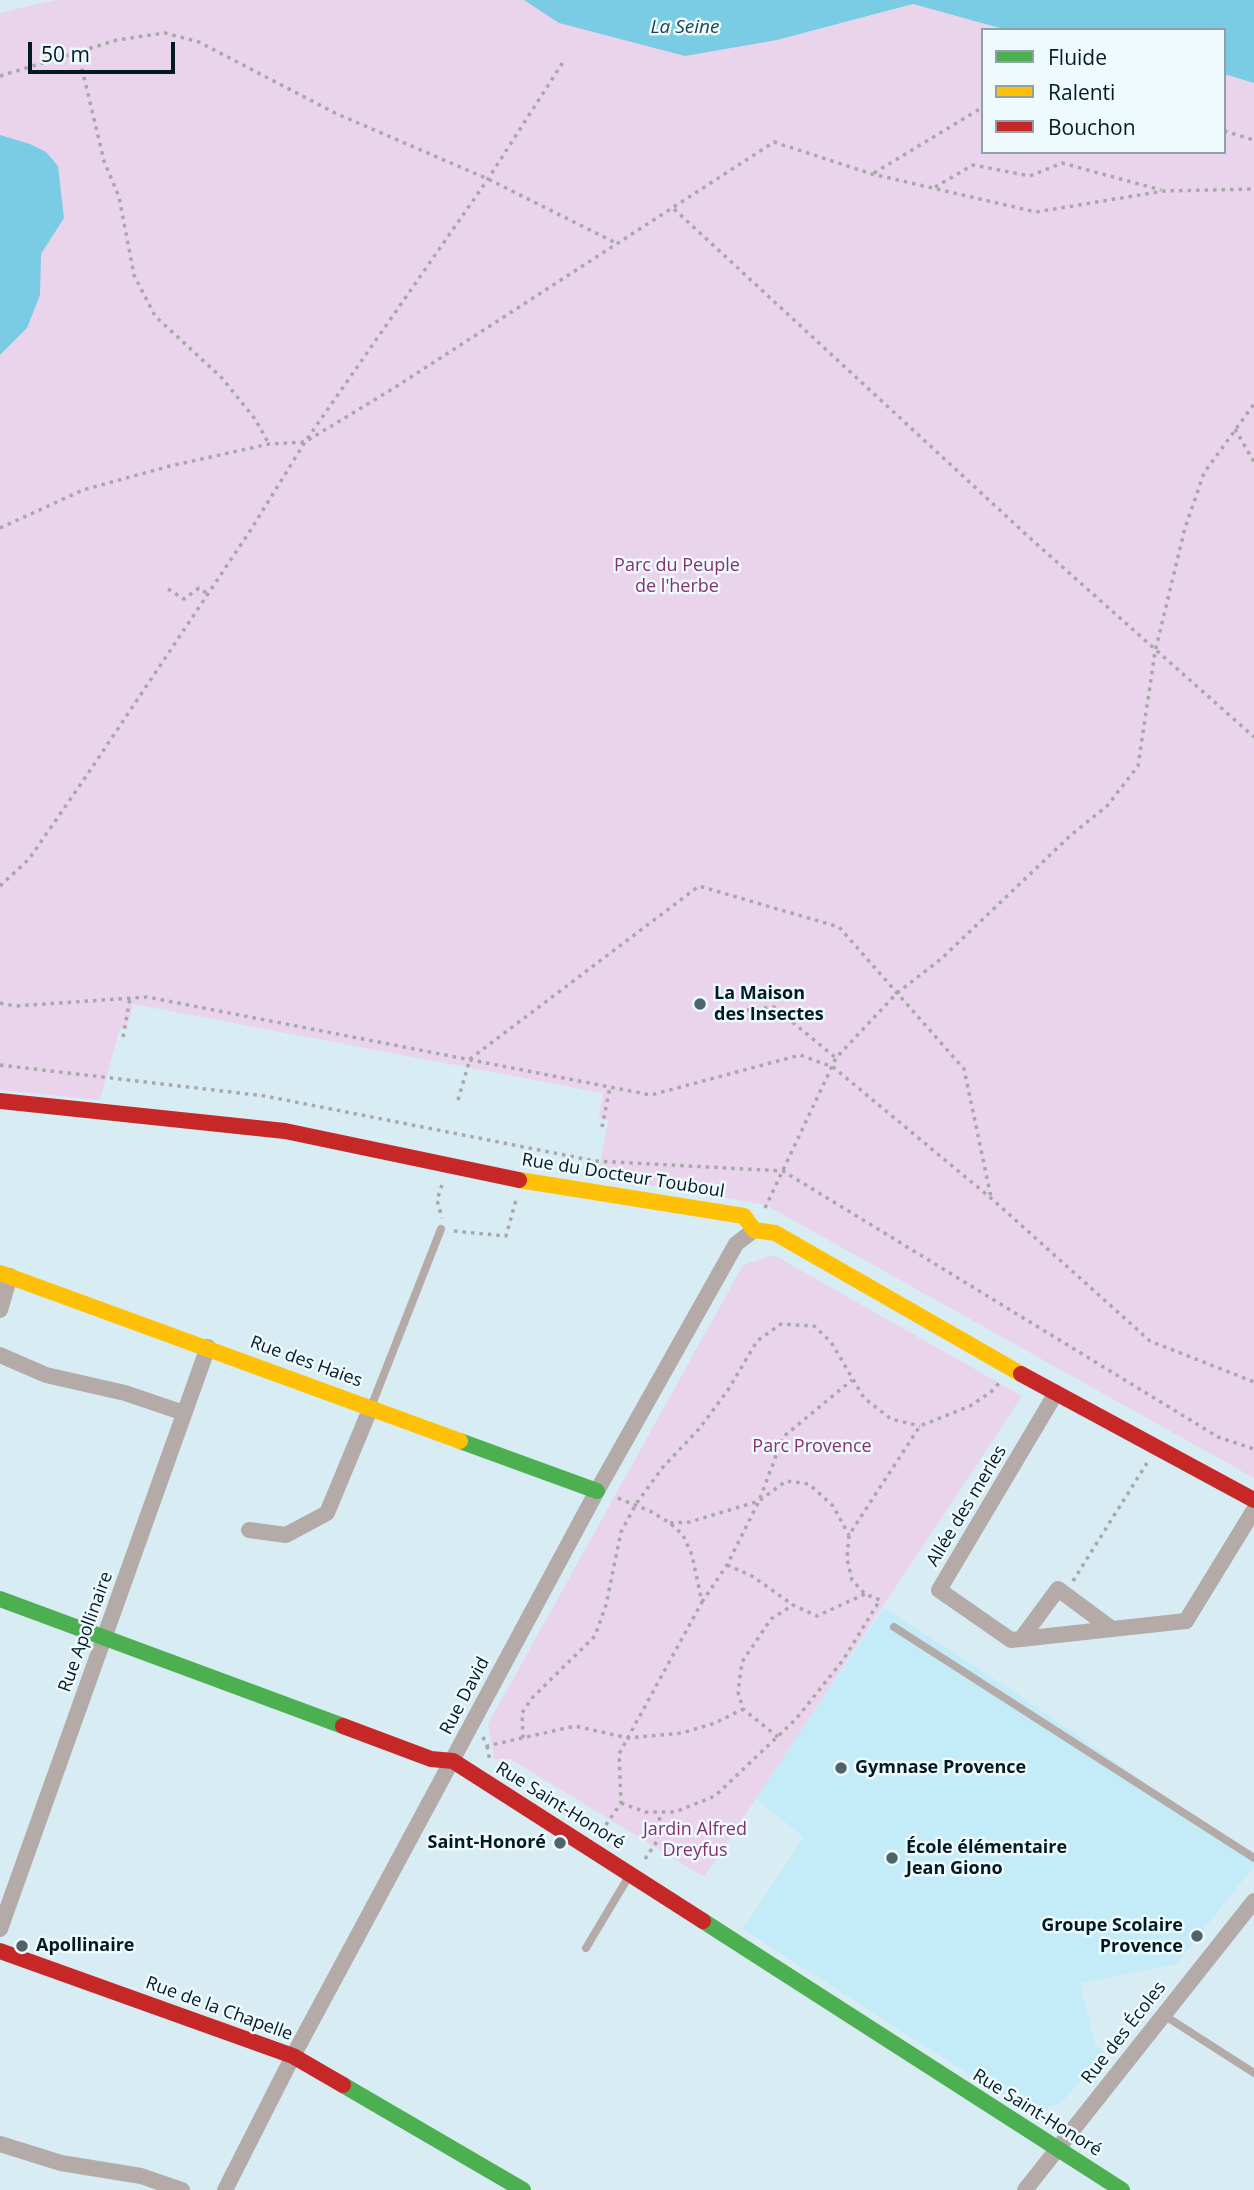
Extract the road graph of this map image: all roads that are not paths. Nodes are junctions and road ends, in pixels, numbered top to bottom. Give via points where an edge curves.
1 (0, 1101) edge
2 (441, 1229) road end
3 (754, 1230) junction
4 (5, 1275) edge
5 (0, 1310) edge
6 (208, 1347) junction
7 (0, 1355) edge
8 (1056, 1393) junction
9 (371, 1407) junction
10 (184, 1413) junction
11 (597, 1491) junction
12 (1254, 1500) edge
13 (1254, 1510) edge
14 (249, 1530) dead end
15 (0, 1600) edge
16 (894, 1627) dead end
17 (1112, 1629) junction
18 (104, 1637) junction
19 (1021, 1639) junction
20 (453, 1761) junction
21 (1254, 1858) edge
22 (632, 1874) junction
23 (1253, 1903) edge
24 (0, 1930) edge
25 (586, 1948) dead end
26 (0, 1951) edge
27 (1162, 2014) junction
28 (293, 2056) junction
29 (1254, 2073) edge
30 (0, 2144) edge
31 (1057, 2149) junction
32 (182, 2190) edge
33 (225, 2190) edge
34 (523, 2190) edge
35 (1025, 2190) edge
36 (1122, 2190) edge

1 - 3 street, Rue du Docteur Touboul via 285,1131 522,1180 736,1213
2 - 9 lane
3 - 8 street, Rue du Docteur Touboul via 775,1233
3 - 11 street, Rue David via 736,1244
4 - 5 street
4 - 6 street, Rue des Haies
6 - 9 street, Rue des Haies
6 - 10 street, Rue Apollinaire
7 - 10 street via 46,1375 125,1393
8 - 12 street, Rue du Docteur Touboul
8 - 19 street, Allée des merles via 939,1590 1011,1640
9 - 11 street, Rue des Haies
9 - 14 street via 327,1513 286,1535
10 - 18 street, Rue Apollinaire
11 - 20 street, Rue David
13 - 17 street via 1186,1621
15 - 18 street, Rue Saint-Honoré
16 - 21 lane
17 - 19 street
17 - 19 street via 1058,1589
18 - 20 street, Rue Saint-Honoré via 431,1759
18 - 24 street, Rue Apollinaire
20 - 22 street, Rue Saint-Honoré
20 - 28 street, Rue David
22 - 25 lane
22 - 31 street, Rue Saint-Honoré
23 - 27 street, Rue des Écoles
26 - 28 street, Rue de la Chapelle
27 - 29 lane
27 - 31 street, Rue des Écoles
28 - 33 street, Rue David
28 - 34 street, Rue de la Chapelle
30 - 32 street via 61,2163 141,2176
31 - 35 street, Rue des Écoles
31 - 36 street, Rue Saint-Honoré

